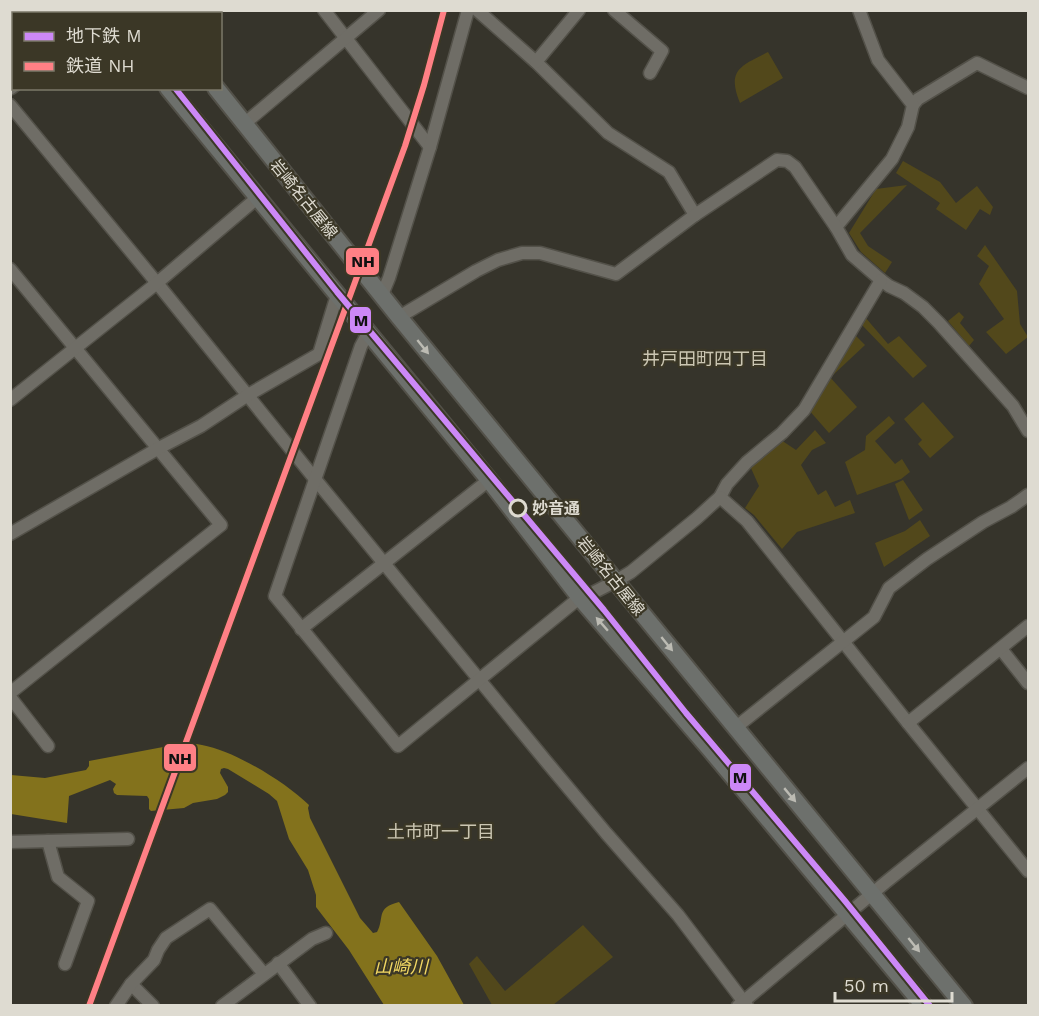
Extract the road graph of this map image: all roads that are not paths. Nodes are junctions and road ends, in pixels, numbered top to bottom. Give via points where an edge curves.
1 (324, 10) edge
2 (379, 10) edge
3 (468, 10) edge
4 (477, 10) edge
5 (579, 10) edge
6 (614, 10) edge
7 (859, 10) edge
8 (346, 38) junction
9 (536, 62) junction
10 (650, 73) dead end
11 (1029, 88) edge
12 (170, 90) edge
13 (218, 90) edge
14 (10, 105) edge
15 (913, 105) junction
16 (244, 124) junction
17 (430, 147) junction
18 (257, 198) junction
19 (696, 215) junction
20 (836, 227) junction
21 (10, 269) edge
22 (881, 280) junction
23 (157, 283) junction
24 (337, 295) junction
25 (382, 296) junction
26 (399, 317) junction
27 (368, 333) junction
28 (76, 348) junction
29 (248, 395) junction
30 (10, 400) edge
31 (1029, 431) edge
32 (159, 448) junction
33 (315, 478) junction
34 (489, 480) junction
35 (1029, 495) edge
36 (720, 497) junction
37 (10, 534) edge
38 (385, 563) junction
39 (616, 582) junction
40 (581, 599) junction
41 (1029, 626) edge
42 (301, 629) junction
43 (843, 641) junction
44 (1001, 649) junction
45 (480, 679) junction
46 (1029, 683) edge
47 (10, 695) edge
48 (908, 723) junction
49 (735, 728) junction
50 (48, 746) dead end
51 (1029, 768) edge
52 (978, 810) junction
53 (128, 839) dead end
54 (48, 841) junction
55 (10, 842) edge
56 (1029, 871) edge
57 (872, 894) junction
58 (848, 914) junction
59 (326, 933) dead end
60 (278, 963) junction
61 (65, 964) dead end
62 (264, 974) junction
63 (131, 984) junction
64 (743, 1004) edge
65 (116, 1005) edge
66 (153, 1005) edge
67 (222, 1005) edge
68 (310, 1005) edge
69 (924, 1005) edge
70 (964, 1005) edge

1 - 8 street
2 - 8 street
3 - 17 street
4 - 9 street
5 - 9 street
6 - 10 street via 662,51
7 - 15 street via 878,60
8 - 16 street
8 - 17 street
9 - 19 street via 608,133 669,172
11 - 15 street via 977,63
12 - 18 main road
13 - 16 main road, 岩崎名古屋線
14 - 23 street
15 - 20 street via 908,127 892,159
16 - 25 main road, 岩崎名古屋線
17 - 25 street
18 - 23 street
18 - 24 main road
19 - 20 street via 777,160 795,166
19 - 26 street via 616,274 540,253 522,253 498,260
20 - 22 street via 852,255
21 - 28 street
22 - 31 street via 923,307 939,323 1013,406
22 - 36 street via 804,410 747,462
23 - 28 street
23 - 29 street
24 - 27 main road
24 - 29 street via 319,354
25 - 26 main road, 岩崎名古屋線
26 -> 39 main road, 岩崎名古屋線
27 - 33 street
27 - 34 main road
28 - 30 street
28 - 32 street
29 - 32 street
29 - 33 street
32 - 37 street
32 - 47 street via 221,525
33 - 38 street
33 - 42 street via 274,596
34 - 38 street
34 - 40 main road
35 - 43 street via 927,559 889,588 874,617
36 - 39 street
36 - 43 street via 747,521
38 - 42 street
38 - 45 street
39 - 40 street
39 -> 49 main road, 岩崎名古屋線
40 - 45 street
58 -> 40 main road
41 - 44 street
42 - 45 street via 398,746
43 - 48 street
43 - 49 street
44 - 46 street
44 - 48 street
45 - 64 street via 678,915
47 - 50 street
48 - 52 street
49 -> 57 main road, 岩崎名古屋線
51 - 52 street
52 - 56 street
52 - 57 street
53 - 54 street
54 - 55 street
54 - 61 street via 57,877 88,901
57 - 58 street
57 -> 70 main road, 岩崎名古屋線
58 - 64 street
58 - 69 main road
59 - 60 street
60 - 62 street
60 - 68 street
62 - 63 street via 210,909 166,938 154,960
62 - 67 street
63 - 65 street
63 - 66 street

